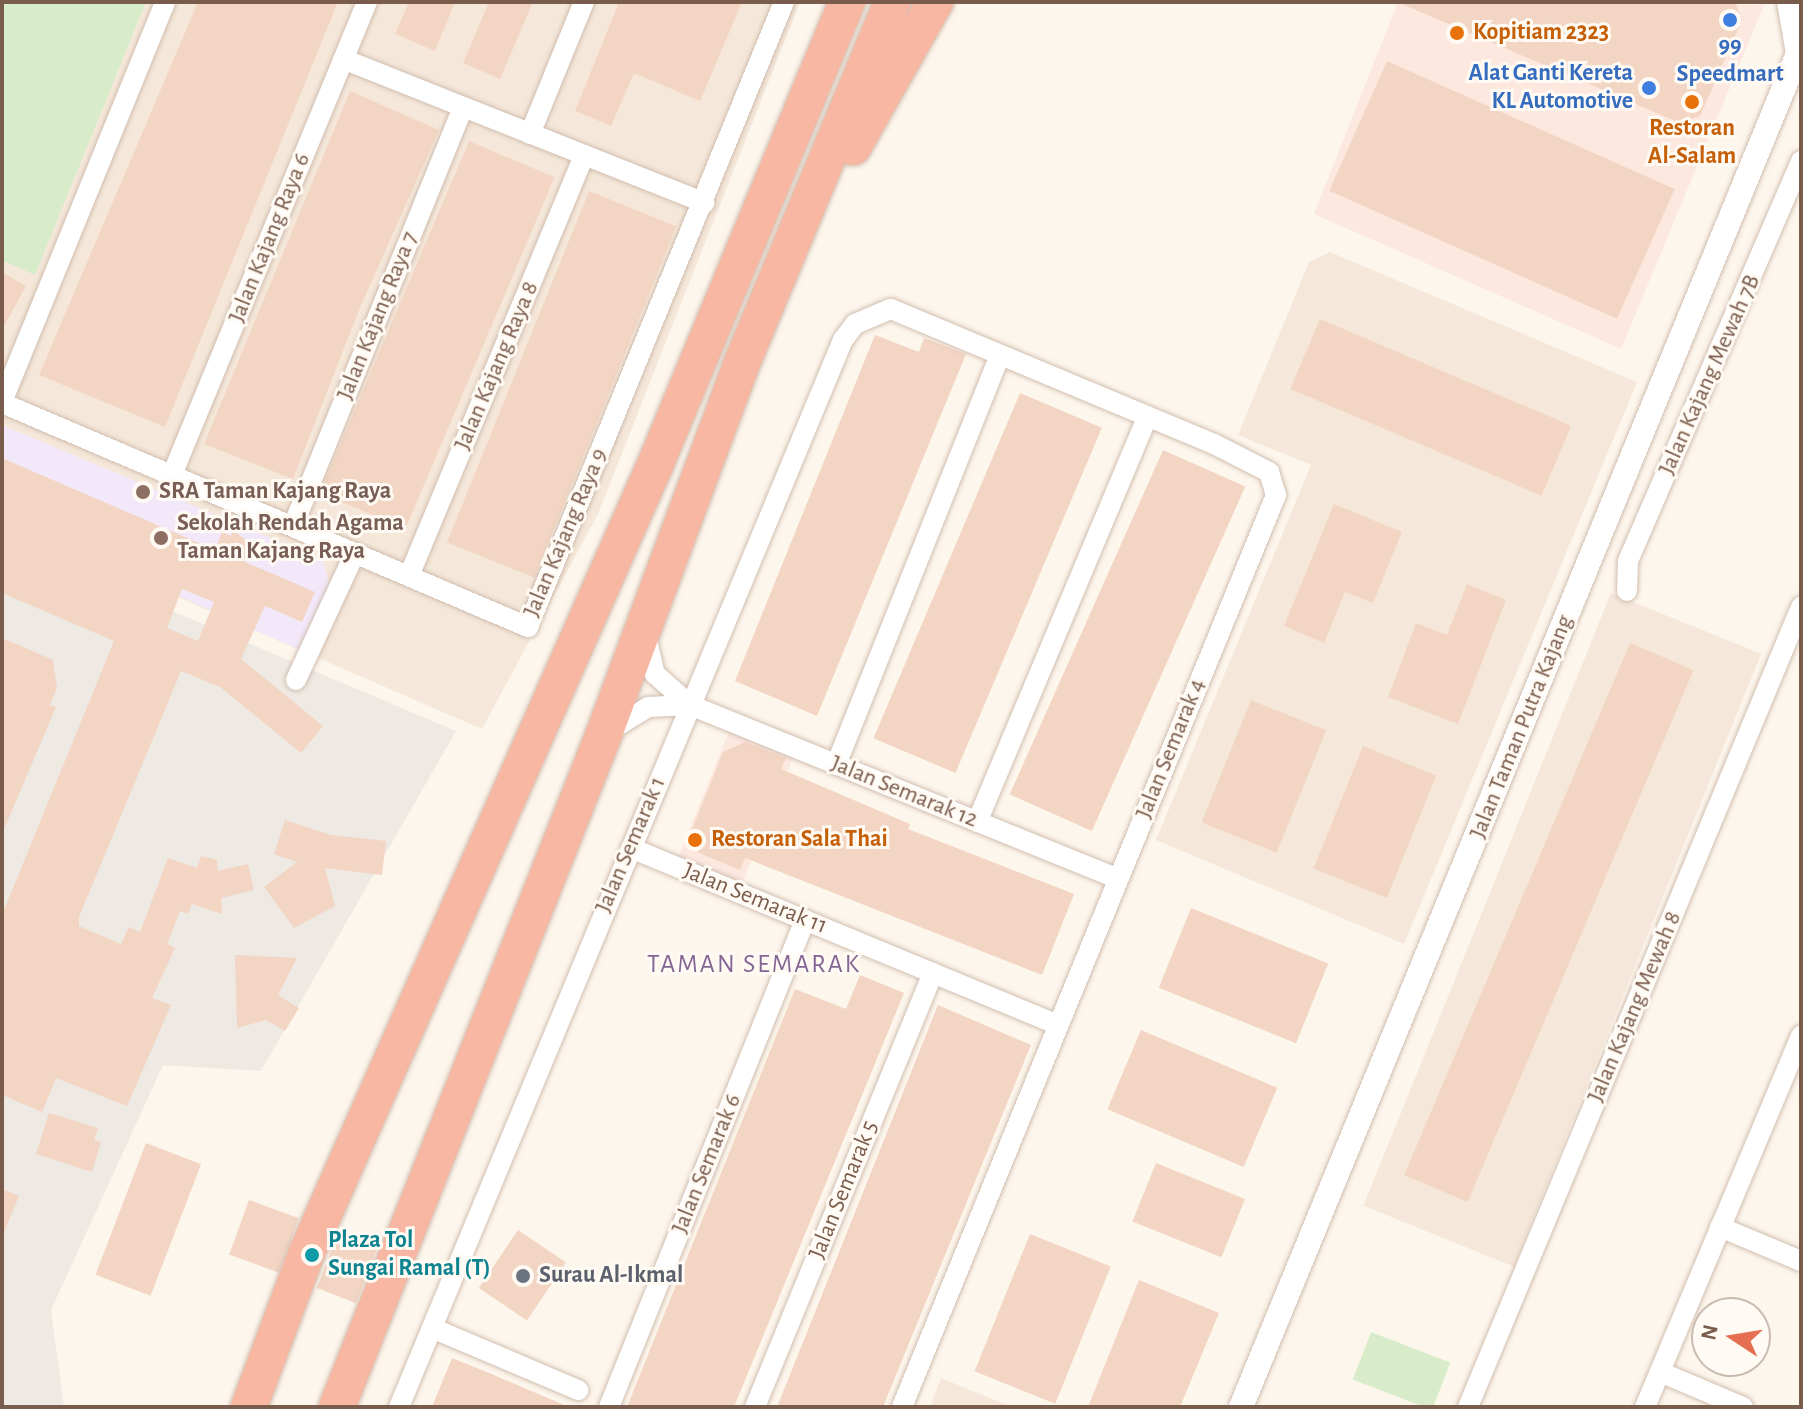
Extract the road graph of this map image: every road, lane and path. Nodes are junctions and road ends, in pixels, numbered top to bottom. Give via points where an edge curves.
1 (165, 2) edge
2 (367, 2) edge
3 (584, 2) edge
4 (784, 2) edge
5 (819, 2) edge
6 (847, 2) edge
7 (892, 2) edge
8 (935, 2) edge
9 (1789, 2) edge
10 (1800, 50) edge
11 (343, 59) junction
12 (463, 107) junction
13 (530, 134) junction
14 (584, 155) junction
15 (1801, 161) edge
16 (704, 203) junction
17 (786, 263) junction
18 (731, 279) junction
19 (891, 309) joint
20 (1000, 356) junction
21 (2, 402) edge
22 (1147, 417) junction
23 (172, 475) junction
24 (293, 526) junction
25 (355, 553) junction
26 (409, 576) junction
27 (1627, 591) dead end
28 (1801, 607) edge
29 (644, 625) junction
30 (296, 680) dead end
31 (690, 705) junction
32 (604, 734) junction
33 (836, 765) junction
34 (977, 822) junction
35 (631, 848) junction
36 (1118, 879) junction
37 (805, 920) junction
38 (933, 973) junction
39 (1058, 1025) junction
40 (1801, 1035) edge
41 (1792, 1082) edge
42 (1720, 1227) junction
43 (1801, 1261) edge
44 (432, 1328) junction
45 (1660, 1372) junction
46 (578, 1390) dead end
47 (249, 1407) edge
48 (337, 1407) edge
49 (399, 1407) edge
50 (609, 1407) edge
51 (755, 1407) edge
52 (902, 1407) edge
53 (1241, 1407) edge
54 (1468, 1407) edge
55 (1645, 1407) edge
56 (1743, 1407) edge

1 - 21 street
2 - 11 street, Jalan Kajang Raya 6
3 - 13 street
4 - 16 street, Jalan Kajang Raya 9
5 - 18 highway via 750,179
6 - 18 highway
7 - 17 highway
8 - 17 highway
9 - 10 street
10 - 53 street, Jalan Taman Putra Kajang
11 - 12 street
11 - 23 street, Jalan Kajang Raya 6
12 - 13 street
12 - 24 street, Jalan Kajang Raya 7
13 - 14 street
14 - 16 street
14 - 26 street, Jalan Kajang Raya 8
15 - 27 street, Jalan Kajang Mewah 7B via 1628,561
16 - 26 street, Jalan Kajang Raya 9 via 528,627
17 - 29 highway via 744,358
18 - 47 highway via 601,590 307,1252
19 - 20 street, Jalan Semarak 4
19 - 31 street, Jalan Semarak 1 via 855,324 843,340
20 - 22 street, Jalan Semarak 4
20 - 33 street
21 - 23 street, Jalan Kajang Raya 9
22 - 34 street
22 - 36 street, Jalan Semarak 4 via 1269,472 1276,495
23 - 24 street, Jalan Kajang Raya 9
24 - 25 street, Jalan Kajang Raya 9
25 - 26 street, Jalan Kajang Raya 9
25 - 30 street
28 - 54 street, Jalan Kajang Mewah 8
29 - 31 street, Jalan Semarak 12 via 655,674
29 - 32 highway
31 - 32 street, Jalan Semarak 12 via 648,707
31 - 33 street, Jalan Semarak 12
31 - 35 street, Jalan Semarak 1
32 - 48 highway
33 - 34 street, Jalan Semarak 12
34 - 36 street, Jalan Semarak 12
35 - 37 street, Jalan Semarak 11
35 - 44 street, Jalan Semarak 1
36 - 39 street, Jalan Semarak 4
37 - 38 street, Jalan Semarak 11
37 - 50 street, Jalan Semarak 6
38 - 39 street, Jalan Semarak 11
38 - 51 street, Jalan Semarak 5
39 - 52 street, Jalan Semarak 4
40 - 41 street
41 - 42 street
42 - 43 street
42 - 45 street
44 - 46 street
44 - 49 street, Jalan Semarak 1
45 - 55 street
45 - 56 street

